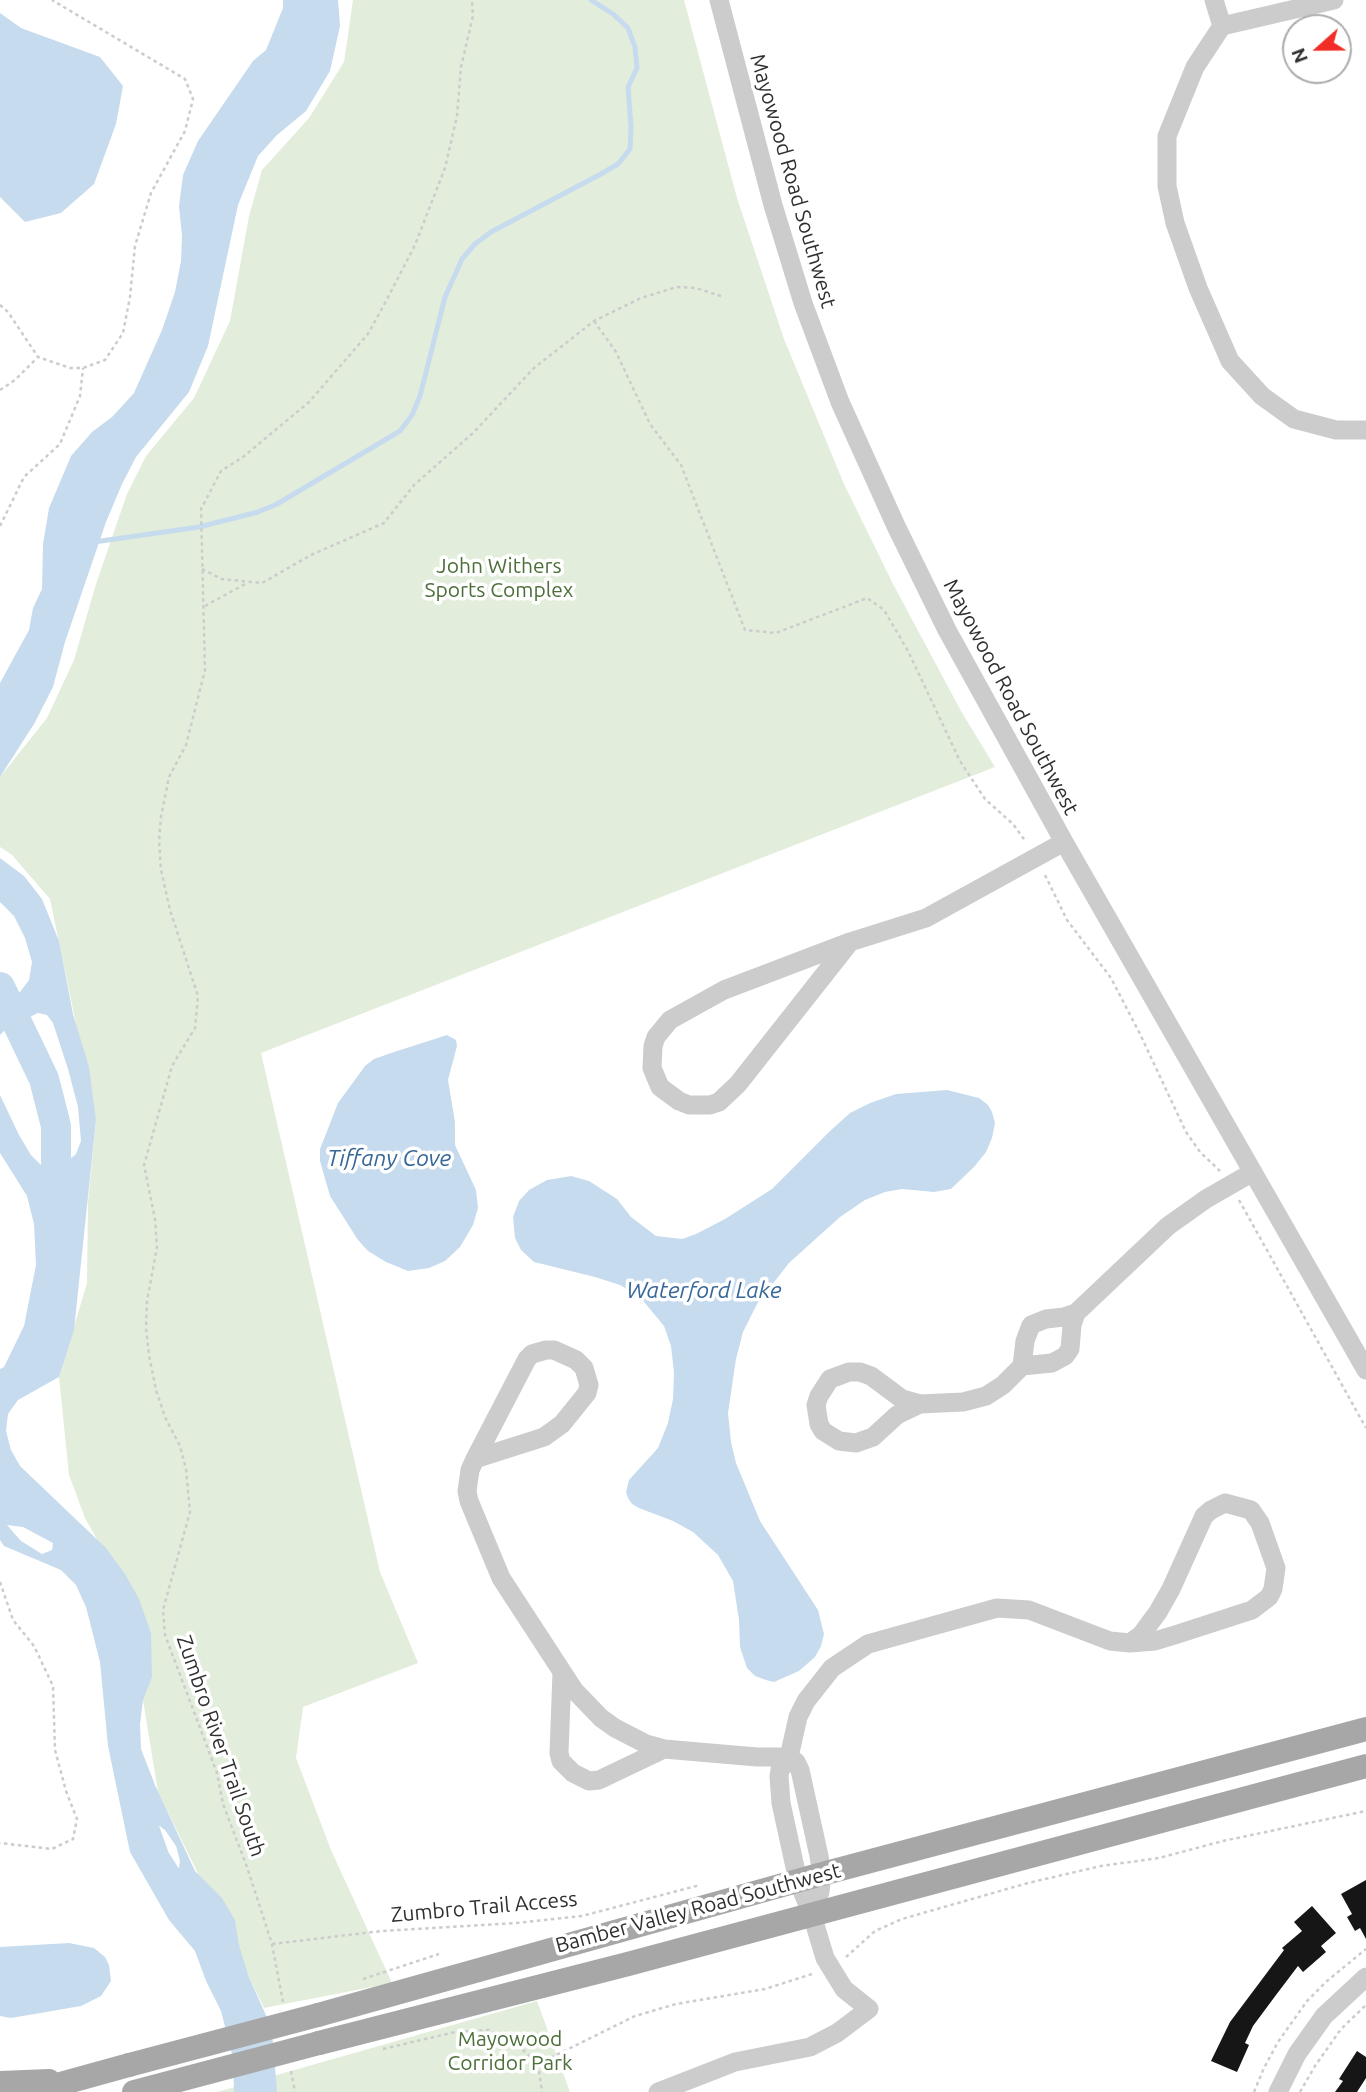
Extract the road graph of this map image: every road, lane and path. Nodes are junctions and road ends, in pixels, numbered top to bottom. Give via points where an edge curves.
1 (52, 0) edge
2 (472, 0) edge
3 (719, 0) edge
4 (1214, 0) edge
5 (1334, 0) edge
6 (1222, 26) junction
7 (721, 296) dead end
8 (0, 305) edge
9 (594, 321) junction
10 (38, 357) junction
11 (83, 368) junction
12 (0, 390) edge
13 (1366, 430) edge
14 (0, 526) edge
15 (202, 569) junction
16 (247, 583) junction
17 (205, 606) junction
18 (1064, 842) junction
19 (1037, 857) junction
20 (850, 942) junction
21 (1254, 1172) junction
22 (1230, 1185) junction
23 (1076, 1313) junction
24 (1022, 1366) junction
25 (1366, 1370) edge
26 (920, 1404) junction
27 (1366, 1428) edge
28 (475, 1459) junction
29 (0, 1583) edge
30 (1130, 1643) junction
31 (562, 1672) junction
32 (1366, 1729) edge
33 (664, 1749) junction
34 (789, 1757) junction
35 (1366, 1766) edge
36 (1366, 1811) edge
37 (0, 1843) edge
38 (810, 1877) junction
39 (707, 1884) dead end
40 (813, 1915) junction
41 (272, 1944) joint
42 (830, 1966) junction
43 (1366, 1977) edge
44 (1366, 2005) edge
45 (379, 2050) dead end
46 (538, 2064) junction
47 (74, 2080) junction
48 (0, 2084) edge
49 (31, 2092) edge
50 (134, 2092) edge
51 (542, 2092) edge
52 (658, 2092) edge
53 (1278, 2092) edge
54 (1300, 2092) edge

1 - 11 path via 185,79 193,99 185,131 151,193 135,246 123,333 105,360
2 - 15 path, Zumbro River Trail South via 457,116 445,168 415,245 368,334 309,402 221,471 201,509
3 - 18 street, Mayowood Road Southwest via 773,205 803,303 841,402 947,630
4 - 6 street
5 - 6 street
6 - 13 street via 1195,67 1167,136 1167,186 1198,288 1230,360 1262,396 1294,419 1336,430
7 - 9 path via 677,286
8 - 10 path
9 - 16 path via 534,369 473,433 414,485 384,523 311,555 274,578
9 - 19 path via 616,352 650,424 681,465 744,630 776,633 867,598 884,610 960,761 985,799 1013,824
10 - 11 path
10 - 12 path
11 - 14 path via 80,396 60,444 24,477
15 - 16 path via 222,579
15 - 17 path, Zumbro River Trail South
16 - 17 path
17 - 41 path, Zumbro River Trail South via 205,670 186,745 169,777 160,817 161,870 198,996 195,1028 172,1066 144,1165 157,1247 146,1328 156,1390 186,1469 190,1512 163,1610 165,1635 206,1740 223,1804
18 - 19 street
18 - 21 street, Mayowood Road Southwest
19 - 20 street via 914,923
19 - 22 path via 1067,920 1111,978 1186,1132
20 - 20 street via 724,990 670,1020 656,1037 651,1056 660,1087 689,1105 719,1102
21 - 22 street
21 - 25 street, Mayowood Road Southwest
22 - 23 street via 1168,1226
22 - 27 path
23 - 24 street via 1031,1325
23 - 24 street via 1065,1356 1052,1363
24 - 26 street via 986,1395 947,1404
26 - 26 street via 902,1399 860,1372 849,1372 830,1379 817,1405 823,1431 838,1441 856,1443 873,1437 897,1415
28 - 28 street via 532,1354 554,1350 584,1368 587,1393 562,1424 544,1437
28 - 31 street via 467,1491 494,1564
29 - 37 path via 13,1620 34,1646 53,1686 55,1750 77,1819 73,1839 52,1849
30 - 30 street via 1149,1626 1165,1601 1204,1516 1225,1503 1251,1510 1274,1558 1276,1577 1269,1597 1252,1610 1154,1641
30 - 34 street via 1110,1641 1046,1615 1011,1608 982,1611 883,1639 844,1658 818,1684 798,1717
31 - 33 street via 601,1718
31 - 33 street via 559,1753 573,1773 589,1781 599,1780
32 - 38 main road, Bamber Valley Road Southwest
33 - 34 street
34 - 38 street via 779,1776 782,1803
35 - 40 main road, Bamber Valley Road Southwest
36 - 42 path via 1028,1883 875,1931 852,1954
38 - 40 street
38 - 47 main road, Bamber Valley Road Southwest, bridge
39 - 41 path, Zumbro Trail Access via 582,1916
40 - 42 street
40 - 50 main road, Bamber Valley Road Southwest, bridge
42 - 46 path via 765,1989 635,2016
42 - 52 street via 844,1990 869,2008 837,2033 810,2047 735,2062
43 - 53 street via 1324,2016
44 - 54 path via 1340,2029
45 - 46 path via 455,2032 489,2030
46 - 51 path
47 - 48 main road
47 - 49 main road, Bamber Valley Road Southwest

